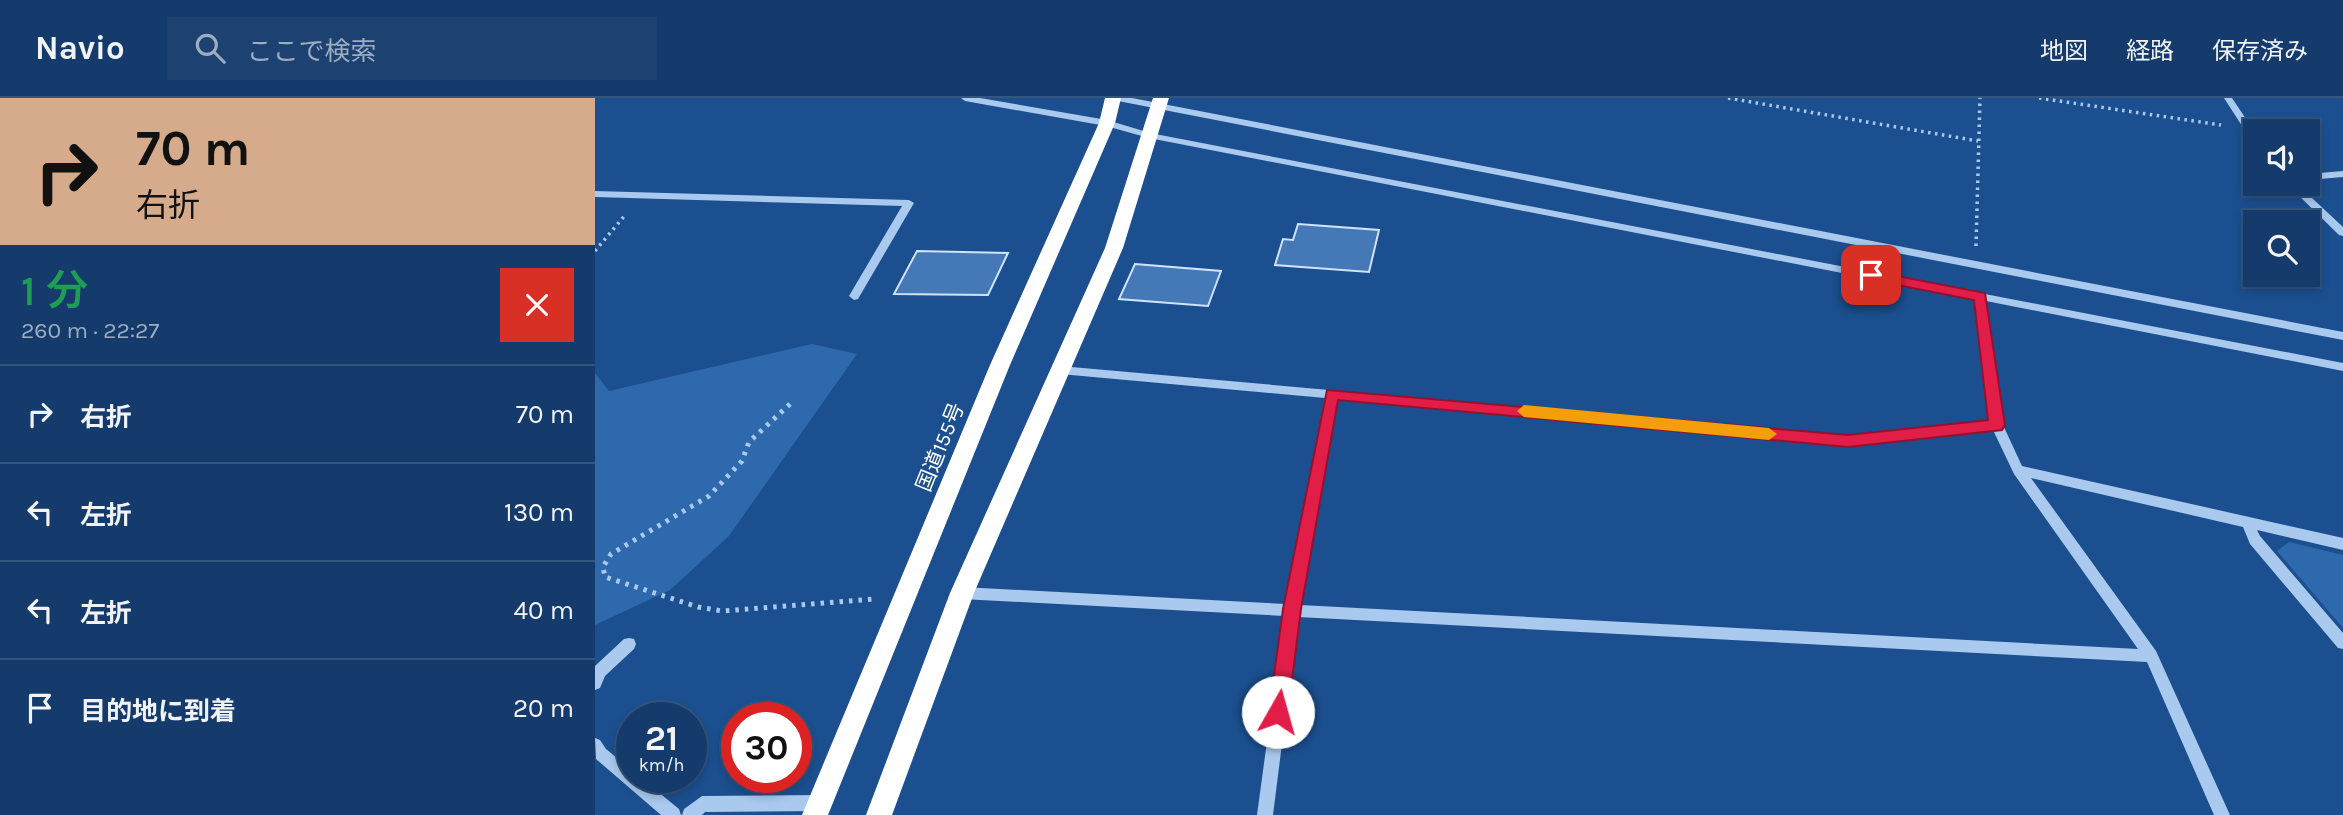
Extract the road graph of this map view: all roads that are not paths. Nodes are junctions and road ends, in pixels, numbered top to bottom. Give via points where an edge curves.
1 (965, 98) edge
2 (1115, 98) edge
3 (2228, 98) edge
4 (1159, 102) edge
5 (1107, 122) junction
6 (2243, 124) edge
7 (1149, 135) junction
8 (2343, 174) edge
9 (2320, 176) edge
10 (595, 194) edge
11 (2304, 196) edge
12 (2343, 233) edge
13 (854, 296) dead end
14 (1980, 296) junction
15 (2343, 336) edge
16 (2343, 367) edge
17 (1060, 370) junction
18 (1332, 394) junction
19 (1997, 425) junction
20 (2018, 470) junction
21 (2247, 522) junction
22 (2343, 544) edge
23 (963, 593) junction
24 (1292, 609) junction
25 (2343, 643) edge
26 (629, 644) dead end
27 (2151, 656) junction
28 (595, 683) edge
29 (595, 745) edge
30 (817, 809) edge
31 (673, 815) edge
32 (690, 815) edge
33 (879, 815) edge
34 (1265, 815) edge
35 (2223, 815) edge

1 - 5 street
2 - 4 street
2 - 5 highway, 国道155号
3 - 6 street
4 - 7 highway
4 - 15 street
5 - 7 street
5 - 30 highway, 国道155号 via 1000,365
7 - 14 street
7 - 17 highway via 1114,247
8 - 9 street
10 - 13 street via 909,203
11 - 12 street
14 - 16 street
14 - 19 street
17 - 18 street
17 - 23 highway
18 - 19 street via 1848,441
18 - 24 street
19 - 20 street
20 - 21 street
20 - 27 street
21 - 22 street
21 - 25 street via 2255,540
23 - 24 street
23 - 33 highway
24 - 27 street
24 - 34 street
26 - 28 street via 599,672
27 - 35 street
29 - 31 street
30 - 32 street via 702,804

